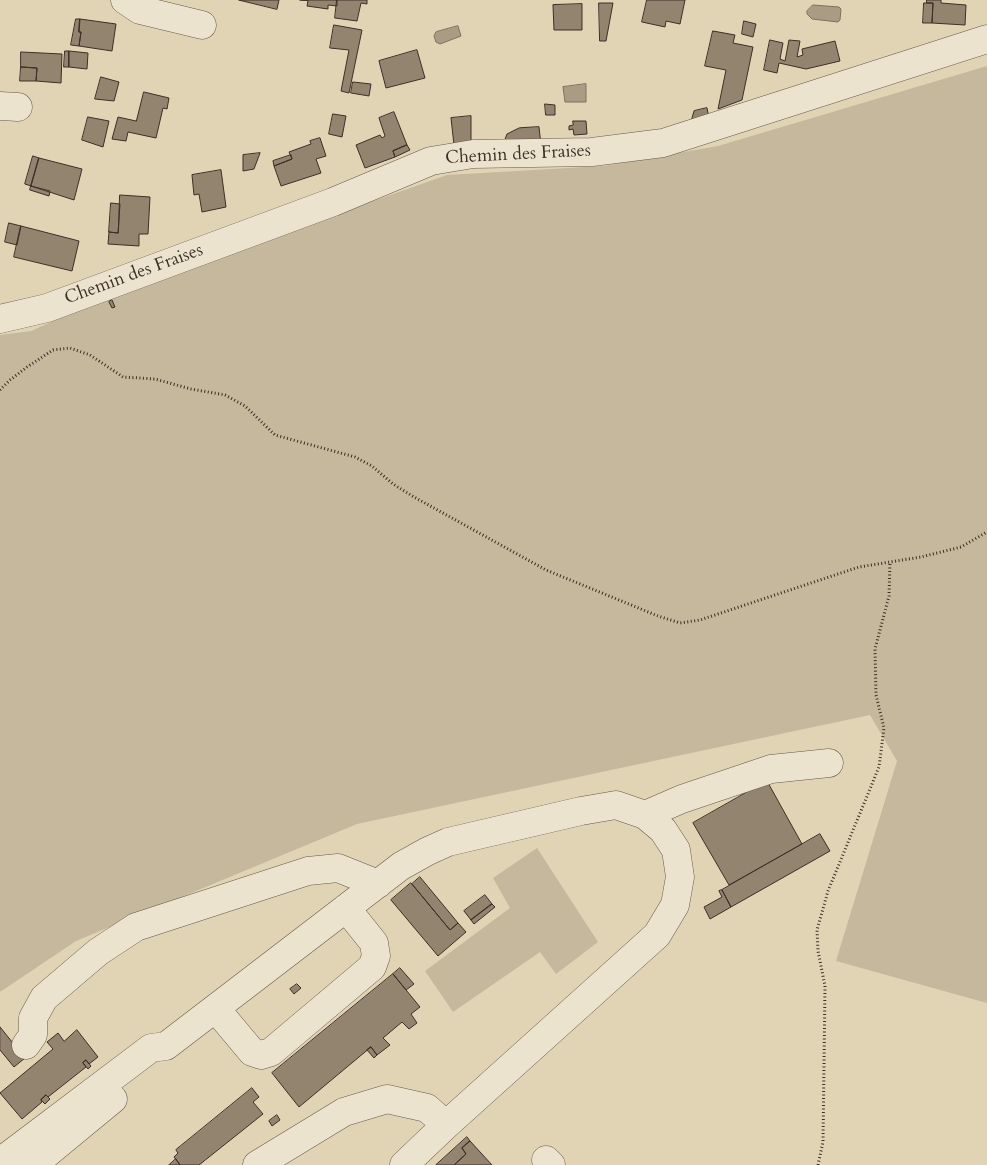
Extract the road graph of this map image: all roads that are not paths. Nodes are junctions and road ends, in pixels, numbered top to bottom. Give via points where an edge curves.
1 (125, 0) edge
2 (202, 25) dead end
3 (987, 39) edge
4 (0, 319) edge
5 (829, 764) dead end
6 (645, 815) junction
7 (378, 884) junction
8 (346, 908) junction
9 (216, 1009) junction
10 (26, 1046) dead end
11 (166, 1046) junction
12 (446, 1125) junction
13 (0, 1162) edge
14 (34, 1165) edge
15 (257, 1165) edge
16 (404, 1165) edge

1 - 2 street via 140,10
3 - 4 street, Chemin des Fraises via 664,143 592,152 473,154 431,161 333,202 47,308
5 - 6 street via 770,769
6 - 7 street via 616,805 448,842 401,866
6 - 12 street via 663,830 676,850 680,877 675,905 657,935
7 - 8 street
7 - 10 street via 338,868 308,870 136,927 98,952 44,998 33,1018 34,1035
8 - 9 street
8 - 9 street via 374,943 376,956 372,967 271,1052 261,1055 252,1052
9 - 11 street
11 - 13 street via 151,1048
11 - 14 street via 160,1062
12 - 15 street via 427,1108 387,1100 344,1112
12 - 16 street

